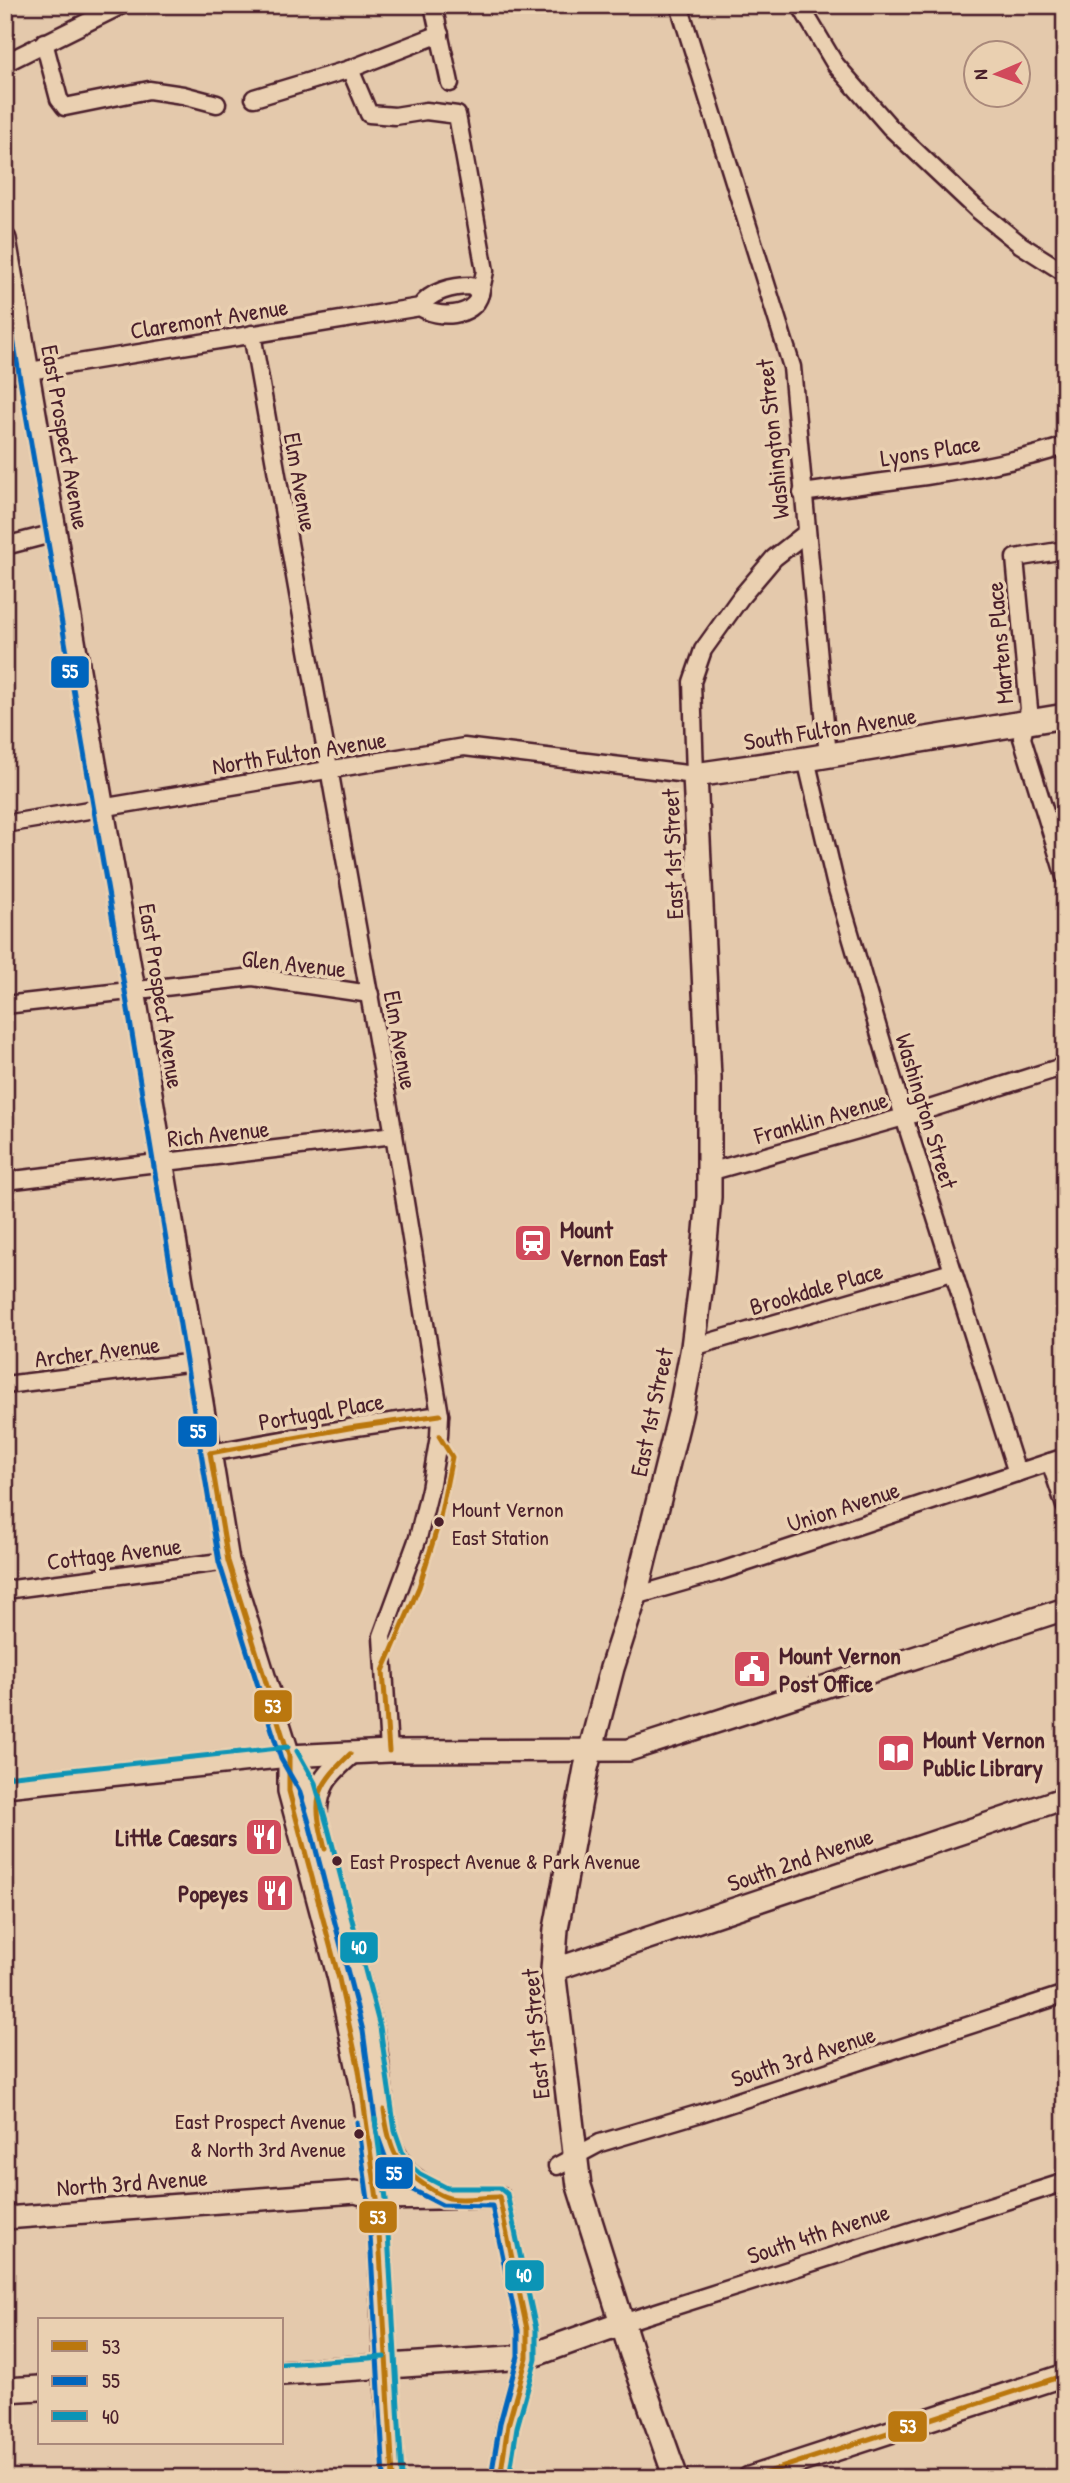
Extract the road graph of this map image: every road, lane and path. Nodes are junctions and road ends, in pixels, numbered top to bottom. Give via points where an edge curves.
1 (122, 5) edge
2 (433, 5) edge
3 (679, 5) edge
4 (800, 5) edge
5 (440, 34) junction
6 (44, 42) junction
7 (5, 62) edge
8 (351, 69) junction
9 (450, 83) dead end
10 (254, 98) dead end
11 (217, 104) dead end
12 (5, 239) edge
13 (1065, 273) edge
14 (480, 294) junction
15 (420, 307) junction
16 (252, 334) junction
17 (28, 371) junction
18 (5, 375) edge
19 (1065, 446) edge
20 (802, 493) junction
21 (55, 533) junction
22 (806, 533) junction
23 (5, 546) edge
24 (1065, 550) edge
25 (1065, 716) edge
26 (1026, 724) junction
27 (817, 758) junction
28 (602, 764) joint
29 (330, 771) junction
30 (685, 774) junction
31 (103, 808) junction
32 (5, 824) edge
33 (1065, 877) edge
34 (134, 990) junction
35 (370, 994) junction
36 (5, 1005) edge
37 (1065, 1066) edge
38 (904, 1117) junction
39 (394, 1135) junction
40 (162, 1162) junction
41 (709, 1172) junction
42 (5, 1181) edge
43 (952, 1272) junction
44 (693, 1347) junction
45 (195, 1362) junction
46 (5, 1385) edge
47 (440, 1415) junction
48 (209, 1452) junction
49 (1057, 1459) edge
50 (1017, 1473) junction
51 (1065, 1506) edge
52 (228, 1561) junction
53 (5, 1591) edge
54 (635, 1596) junction
55 (1065, 1609) edge
56 (579, 1750) junction
57 (396, 1751) junction
58 (350, 1754) junction
59 (289, 1756) junction
60 (5, 1786) edge
61 (1065, 1798) edge
62 (316, 1817) junction
63 (553, 1970) junction
64 (348, 1976) junction
65 (1065, 1994) edge
66 (386, 2133) junction
67 (565, 2161) junction
68 (1065, 2182) edge
69 (445, 2197) junction
70 (377, 2199) junction
71 (5, 2218) edge
72 (605, 2328) junction
73 (527, 2357) junction
74 (385, 2366) junction
75 (284, 2373) edge
76 (1065, 2375) edge
77 (38, 2388) edge
78 (5, 2390) edge
79 (393, 2478) edge
80 (500, 2478) edge
81 (676, 2478) edge
82 (749, 2478) edge

1 - 6 street
2 - 5 street
3 - 20 street, Washington Street via 792,367
4 - 13 street via 835,64 890,127 978,210
5 - 8 street
5 - 9 street
6 - 7 street
6 - 11 street via 65,107 149,90
8 - 10 street
8 - 14 street via 369,114 426,111 457,115 485,271
12 - 17 street, East Prospect Avenue
14 - 15 street, Claremont Avenue via 471,286 460,286 425,298
14 - 15 street, Claremont Avenue via 478,303 459,313 427,312
15 - 16 street, Claremont Avenue
16 - 17 street, Claremont Avenue
16 - 29 street, Elm Avenue
17 - 18 street, Claremont Avenue
17 - 21 street, East Prospect Avenue
19 - 20 street, Lyons Place via 969,468
20 - 22 street, Washington Street
21 - 23 street
21 - 31 street, East Prospect Avenue
22 - 27 street, Washington Street
22 - 30 street, East 1st Street via 774,558 703,650 692,682
24 - 26 street, Martens Place via 1015,558 1029,709
25 - 26 main road, South Fulton Avenue
26 - 27 main road, South Fulton Avenue
26 - 33 street, Martens Place via 1022,738
27 - 30 main road, South Fulton Avenue
27 - 38 street, Washington Street via 835,883
28 - 29 street, North Fulton Avenue via 464,747
28 - 30 street, South Fulton Avenue
29 - 31 street, North Fulton Avenue
29 - 35 street, Elm Avenue
30 - 41 main road, East 1st Street via 709,1078
31 - 32 street, North Fulton Avenue
31 - 34 street, East Prospect Avenue
34 - 35 street, Glen Avenue via 253,977
34 - 36 street, Glen Avenue
34 - 40 street, East Prospect Avenue
35 - 39 street, Elm Avenue
37 - 38 street, Franklin Avenue
38 - 41 street, Franklin Avenue
38 - 43 street, Washington Street
39 - 40 street, Rich Avenue
39 - 47 street, Elm Avenue
40 - 42 street, Rich Avenue
40 - 45 street, East Prospect Avenue
41 - 44 main road, East 1st Street
43 - 44 street, Brookdale Place
43 - 50 street, Washington Street
44 - 54 main road, East 1st Street
45 - 46 street, Archer Avenue
45 - 48 street, East Prospect Avenue
47 - 48 street, Portugal Place
47 - 57 street, Elm Avenue via 418,1538 382,1636
48 - 52 street, East Prospect Avenue
49 - 50 street, Union Avenue
49 - 51 street
50 - 54 street, Union Avenue
52 - 53 street, Cottage Avenue
52 - 59 street, East Prospect Avenue
54 - 56 main road, East 1st Street
55 - 56 street via 629,1750
56 - 57 street
56 - 63 main road, East 1st Street
57 - 58 street
58 - 59 street
58 - 62 street via 323,1780
59 - 60 street
59 - 62 street, East Prospect Avenue via 307,1786
59 - 64 street, East Prospect Avenue via 289,1791
61 - 63 street, South 2nd Avenue
62 - 64 street, East Prospect Avenue
63 - 67 main road, East 1st Street
64 - 66 street, East Prospect Avenue via 375,2048
64 - 70 street, East Prospect Avenue
65 - 67 street, South 3rd Avenue via 600,2143
66 - 69 street via 403,2171
66 - 70 street, East Prospect Avenue
67 - 72 main road, East 1st Street via 579,2186
68 - 72 street, South 4th Avenue
69 - 70 street, North 3rd Avenue
69 - 73 street, North 3rd Avenue via 506,2194 527,2329
70 - 71 street, North 3rd Avenue via 356,2192
70 - 74 street, East Prospect Avenue
72 - 73 main road
72 - 81 main road, East 1st Street
73 - 74 main road
73 - 80 street via 508,2425
74 - 75 main road
74 - 79 street, East Prospect Avenue
76 - 82 street
77 - 78 main road

